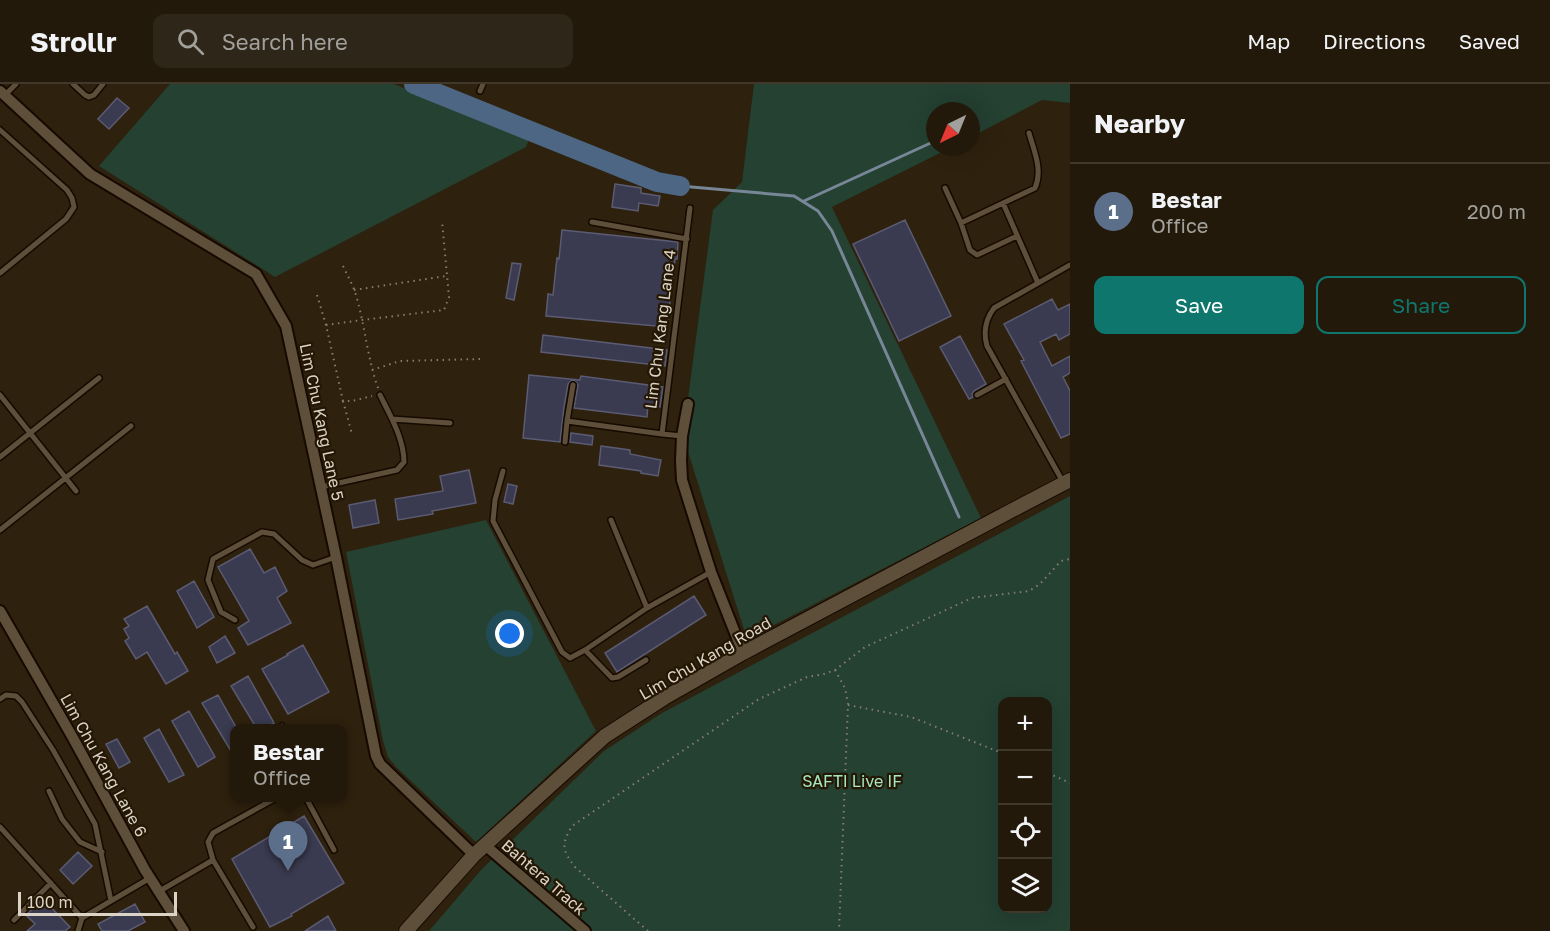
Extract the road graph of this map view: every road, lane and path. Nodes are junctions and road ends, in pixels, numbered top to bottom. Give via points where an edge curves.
1 (16, 84) edge
2 (73, 84) edge
3 (103, 84) edge
4 (483, 84) edge
5 (480, 91) dead end
6 (2, 93) edge
7 (0, 130) edge
8 (1029, 133) dead end
9 (945, 188) dead end
10 (1003, 203) junction
11 (690, 208) dead end
12 (442, 221) dead end
13 (592, 222) dead end
14 (961, 223) junction
15 (1017, 236) junction
16 (687, 239) junction
17 (343, 266) dead end
18 (1070, 266) edge
19 (0, 273) edge
20 (447, 276) junction
21 (1038, 283) junction
22 (354, 290) junction
23 (317, 295) dead end
24 (362, 320) junction
25 (327, 325) junction
26 (481, 358) dead end
27 (372, 370) junction
28 (99, 378) dead end
29 (1006, 379) junction
30 (573, 385) dead end
31 (380, 394) junction
32 (0, 395) edge
33 (977, 395) dead end
34 (343, 401) junction
35 (688, 404) dead end
36 (392, 419) junction
37 (567, 421) junction
38 (450, 423) dead end
39 (131, 426) dead end
40 (30, 432) junction
41 (352, 434) dead end
42 (662, 434) junction
43 (682, 436) junction
44 (565, 442) dead end
45 (0, 457) edge
46 (503, 471) dead end
47 (66, 477) junction
48 (1067, 482) edge
49 (321, 487) junction
50 (76, 491) dead end
51 (610, 520) dead end
52 (0, 530) edge
53 (336, 556) junction
54 (1070, 560) edge
55 (711, 572) junction
56 (647, 608) junction
57 (0, 611) edge
58 (235, 620) dead end
59 (585, 650) junction
60 (743, 653) junction
61 (646, 660) dead end
62 (835, 670) junction
63 (0, 699) edge
64 (848, 704) junction
65 (998, 751) edge
66 (1052, 775) edge
67 (1070, 783) edge
68 (49, 791) dead end
69 (269, 802) edge
70 (308, 802) edge
71 (0, 827) edge
72 (485, 845) junction
73 (334, 850) dead end
74 (102, 852) junction
75 (474, 855) junction
76 (213, 860) junction
77 (150, 878) junction
78 (51, 883) junction
79 (158, 892) junction
80 (111, 901) junction
81 (82, 918) junction
82 (14, 920) dead end
83 (253, 927) dead end
84 (78, 931) edge
85 (184, 931) edge
86 (406, 931) edge
87 (585, 931) edge
88 (648, 931) edge
89 (839, 931) edge

1 - 6 lane
2 - 3 lane via 89,97
4 - 5 lane
6 - 49 street, Lim Chu Kang Lane 5 via 90,174 256,274 286,326
7 - 19 lane via 67,190 74,207 66,219
8 - 10 lane via 1039,166 1038,181 1035,188
9 - 14 lane
10 - 14 lane
10 - 15 lane
11 - 16 lane, Lim Chu Kang Lane 4
12 - 20 path
13 - 16 lane
14 - 15 lane via 970,250 977,255
15 - 21 lane
16 - 42 lane, Lim Chu Kang Lane 4
17 - 22 path
18 - 21 lane
20 - 22 path
20 - 24 path via 444,310
21 - 29 lane via 994,308 989,315 984,336
22 - 24 path
23 - 25 path
24 - 25 path
24 - 27 path
25 - 34 path
26 - 27 path via 400,362
27 - 31 path
28 - 40 lane
29 - 33 lane
29 - 48 lane
30 - 37 lane
31 - 34 path
31 - 36 lane
32 - 40 lane
34 - 41 path
35 - 43 street
36 - 38 lane
36 - 49 lane via 404,451 404,462 397,470
37 - 42 lane
37 - 44 lane
39 - 47 lane
40 - 45 lane
40 - 47 lane
42 - 43 lane, Lim Chu Kang Lane 4
43 - 55 street via 682,480
46 - 59 lane via 493,521 562,652 570,658
47 - 50 lane
47 - 52 lane
48 - 60 main road, Lim Chu Kang Road
49 - 53 street, Lim Chu Kang Lane 5
51 - 56 lane
53 - 58 lane via 313,565 274,534 262,532 213,559 208,580 221,612
53 - 75 street, Lim Chu Kang Lane 5 via 380,765
54 - 62 path via 1061,561 1029,591 972,598 865,647
55 - 56 lane
55 - 60 street
56 - 59 lane
57 - 77 street, Lim Chu Kang Lane 6
59 - 61 lane via 612,678
60 - 72 main road, Lim Chu Kang Road via 605,736
62 - 64 path
62 - 88 path via 807,677 759,699 572,826 563,848 567,856
63 - 74 lane via 6,694 22,702 95,824
64 - 65 path via 911,717
64 - 89 path
66 - 67 path
68 - 74 lane via 62,819 80,842
69 - 76 lane via 213,833 208,842
70 - 73 lane
71 - 78 lane
72 - 75 main road, Lim Chu Kang Road
72 - 87 street, Bahtera Track
74 - 80 lane
75 - 86 main road, Lim Chu Kang Road
76 - 79 lane
76 - 83 lane
77 - 79 street, Lim Chu Kang Lane 6
77 - 80 lane
78 - 81 lane
78 - 82 lane
79 - 85 street, Lim Chu Kang Lane 6
80 - 81 lane
81 - 84 lane

